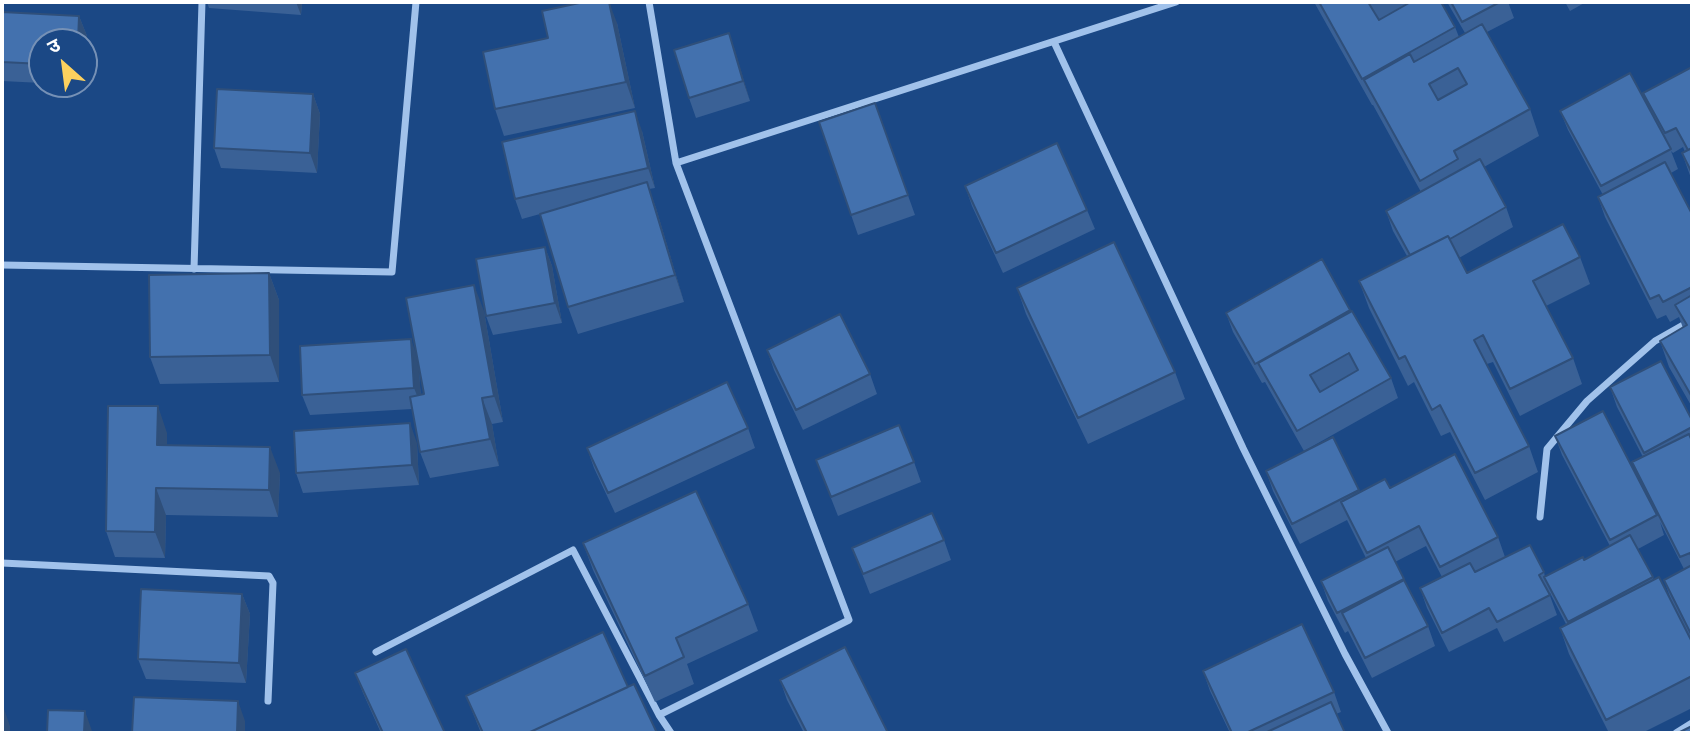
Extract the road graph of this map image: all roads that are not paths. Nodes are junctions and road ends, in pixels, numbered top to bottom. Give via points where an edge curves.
1 (202, 2) edge
2 (416, 2) edge
3 (649, 2) edge
4 (1176, 2) edge
5 (1054, 42) junction
6 (676, 163) junction
7 (2, 265) edge
8 (194, 269) junction
9 (1692, 320) edge
10 (1540, 517) dead end
11 (2, 563) edge
12 (376, 652) dead end
13 (268, 701) dead end
14 (659, 715) junction
15 (1692, 723) edge
16 (671, 733) edge
17 (1388, 733) edge
18 (1676, 733) edge

1 - 8 street
2 - 8 street via 392,272
3 - 6 street
4 - 5 street
5 - 6 street
5 - 17 street via 1243,449
6 - 14 street via 849,620
7 - 8 street
9 - 10 street via 1655,341 1616,375 1547,449
11 - 13 street via 269,576 273,583
12 - 14 street via 573,550
14 - 16 street
15 - 18 street

